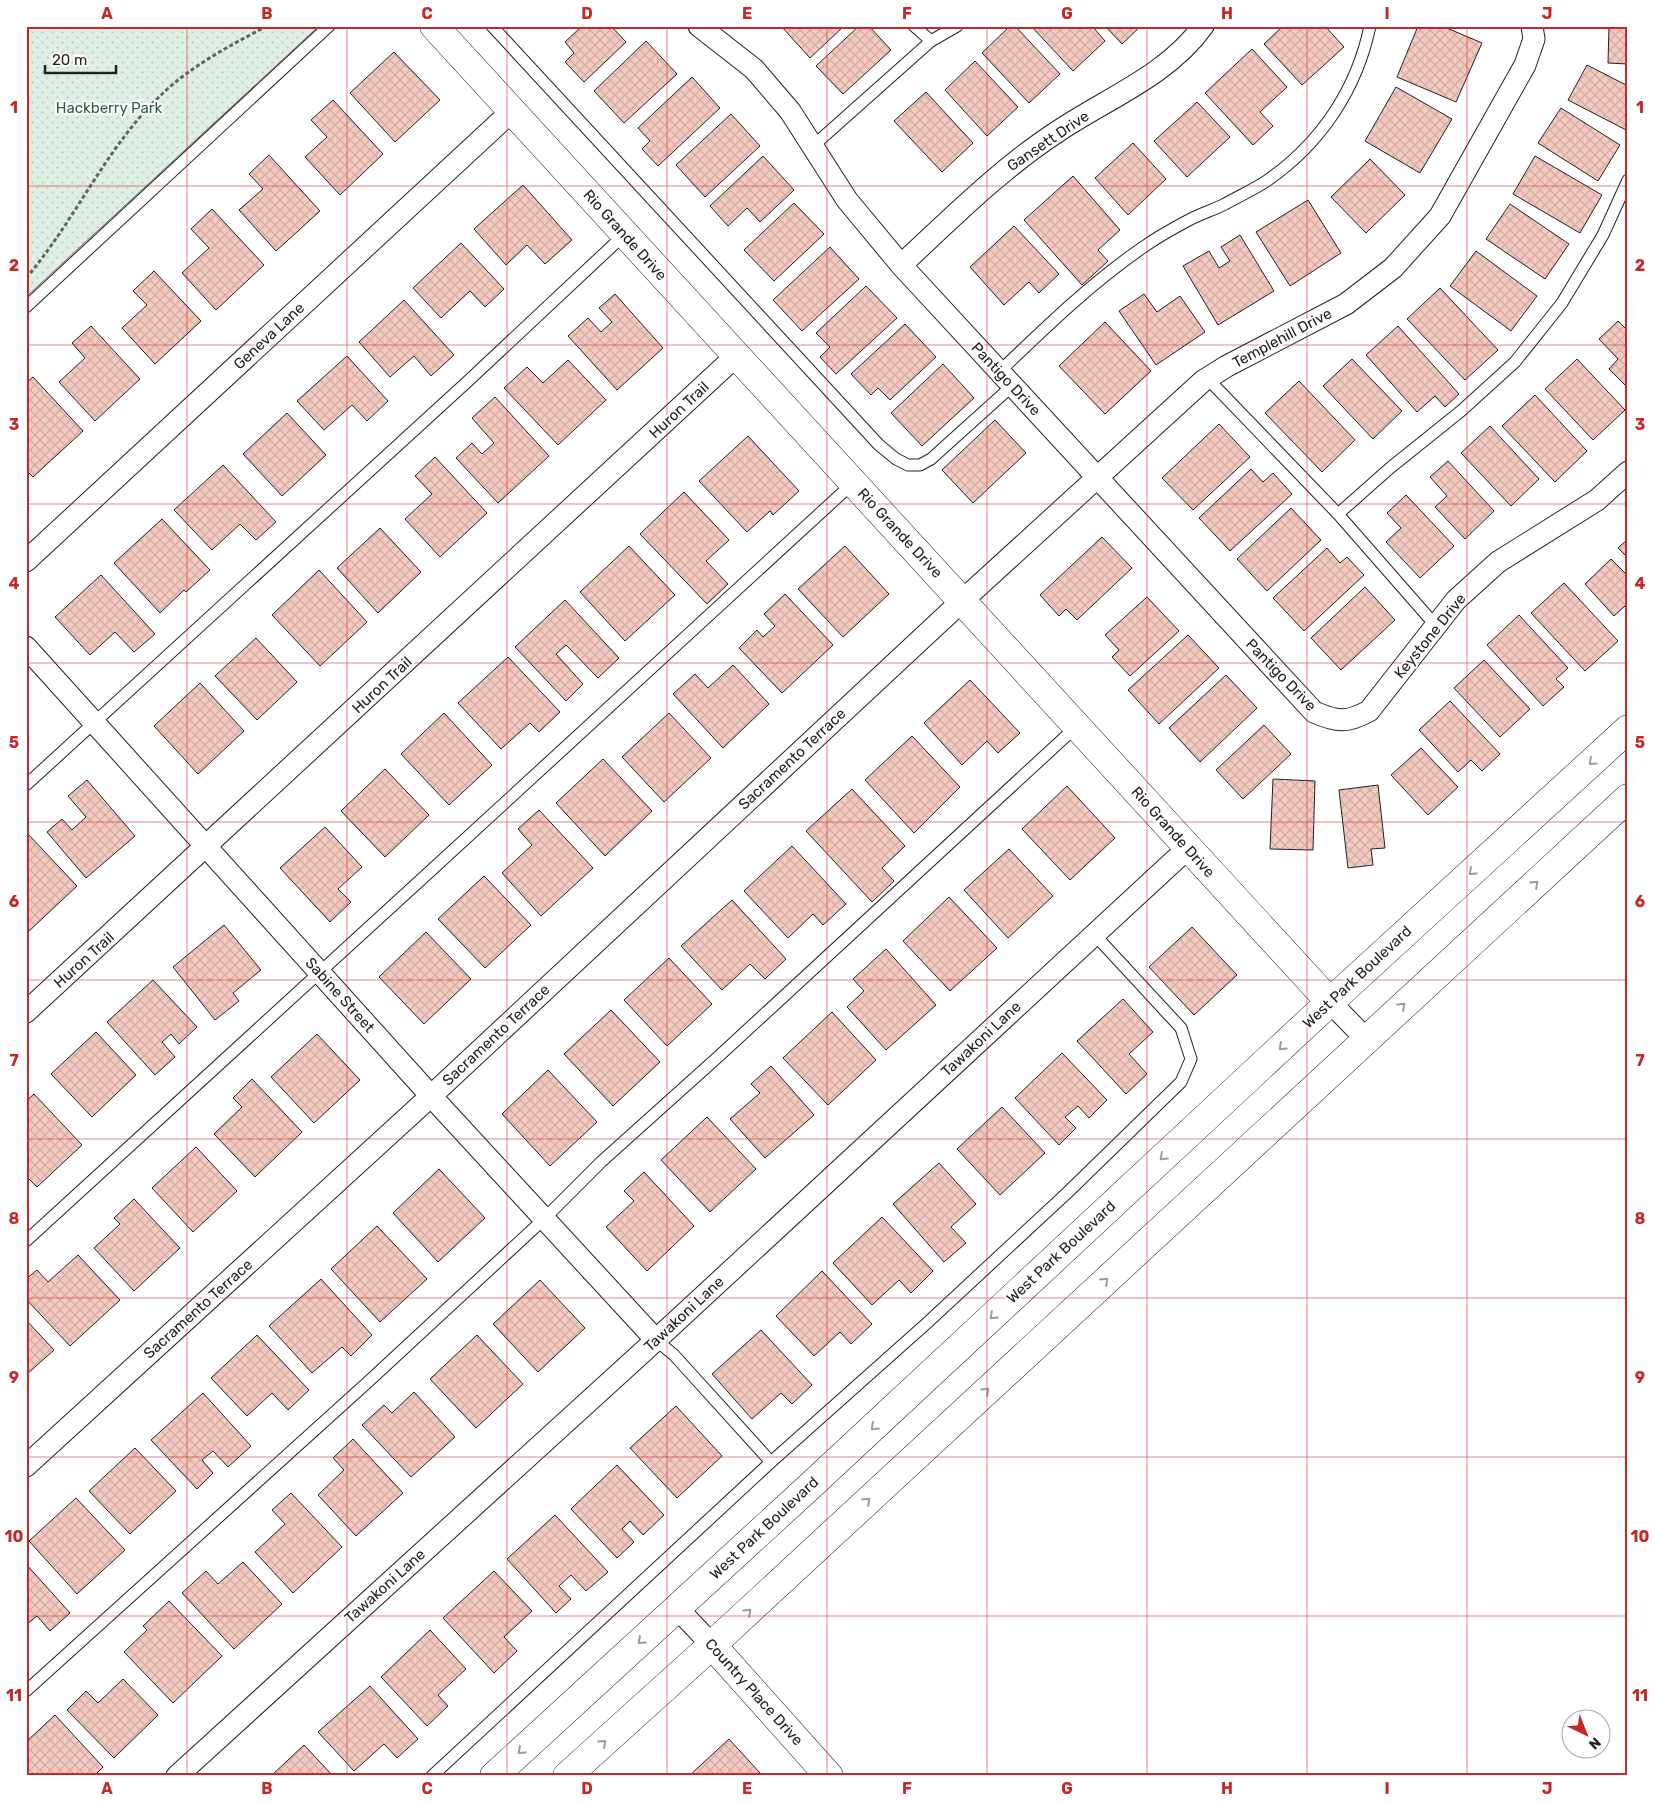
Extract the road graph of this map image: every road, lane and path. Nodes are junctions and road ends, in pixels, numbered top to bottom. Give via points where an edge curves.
1 (267, 26) edge
2 (329, 26) edge
3 (434, 26) edge
4 (492, 26) edge
5 (699, 26) edge
6 (914, 26) edge
7 (957, 26) edge
8 (1203, 26) edge
9 (1370, 26) edge
10 (1532, 26) edge
11 (931, 41) junction
12 (512, 111) junction
13 (812, 146) junction
14 (1628, 180) edge
15 (625, 234) junction
16 (901, 265) junction
17 (26, 278) edge
18 (26, 307) edge
19 (736, 356) junction
20 (1207, 378) junction
21 (1006, 379) junction
22 (1628, 472) edge
23 (1097, 478) junction
24 (853, 483) junction
25 (1338, 514) junction
26 (26, 561) edge
27 (962, 601) junction
28 (1436, 626) junction
29 (26, 647) edge
30 (1328, 718) joint
31 (94, 723) junction
32 (1077, 726) junction
33 (1623, 744) edge
34 (26, 785) edge
35 (1628, 798) edge
36 (207, 847) junction
37 (1188, 848) junction
38 (1094, 934) junction
39 (320, 974) junction
40 (1330, 1002) junction
41 (26, 1012) edge
42 (1366, 1039) junction
43 (431, 1096) junction
44 (544, 1219) junction
45 (26, 1241) edge
46 (656, 1340) junction
47 (772, 1462) junction
48 (26, 1466) edge
49 (677, 1608) junction
50 (712, 1645) junction
51 (26, 1691) edge
52 (176, 1776) edge
53 (432, 1776) edge
54 (494, 1776) edge
55 (567, 1776) edge
56 (829, 1776) edge

1 - 17 path via 194,69 159,96 121,141
2 - 18 lane
3 - 12 main road, Rio Grande Drive
4 - 21 lane via 813,376 896,459 908,466 920,465 931,459
5 - 13 street, Pantigo Drive via 754,69 790,112
6 - 11 lane
7 - 11 lane
8 - 16 street, Gansett Drive via 1154,74 1060,130 1001,173
9 - 21 lane via 1356,75 1321,132 1297,158 1267,180 1143,247 1103,277 1040,333
10 - 20 street, Templehill Drive via 1534,38 1525,65 1440,216 1393,268 1346,304
11 - 13 lane
12 - 15 main road, Rio Grande Drive
12 - 26 street, Geneva Lane
13 - 16 street, Pantigo Drive via 847,200
14 - 25 lane via 1603,235 1562,303 1515,362
15 - 19 main road, Rio Grande Drive
15 - 31 lane
16 - 21 street, Pantigo Drive
19 - 24 main road, Rio Grande Drive
19 - 36 street, Huron Trail
20 - 23 street, Templehill Drive
20 - 25 lane
21 - 23 street, Pantigo Drive
22 - 28 street, Keystone Drive via 1597,500 1498,562 1456,600
23 - 27 street, Templehill Drive
23 - 30 street, Pantigo Drive via 1314,712
24 - 27 main road, Rio Grande Drive
24 - 39 lane
25 - 28 lane
27 - 32 main road, Rio Grande Drive
27 - 43 street, Sacramento Terrace
28 - 30 street, Keystone Drive via 1369,711 1343,721
29 - 31 street, Sabine Street
31 - 34 lane
31 - 36 street, Sabine Street
32 - 37 main road, Rio Grande Drive
32 - 44 lane via 601,1162
33 -> 40 main road, West Park Boulevard
42 -> 35 main road
36 - 39 street, Sabine Street
36 - 41 street, Huron Trail
37 - 38 street, Tawakoni Lane
37 - 40 main road, Rio Grande Drive
38 - 46 street, Tawakoni Lane
38 - 47 lane via 1181,1028 1191,1058 1181,1082 1067,1193
39 - 43 street, Sabine Street
39 - 45 lane
40 - 42 street, Rio Grande Drive
40 -> 49 main road, West Park Boulevard
50 -> 42 main road
43 - 44 street, Sabine Street
43 - 48 street, Sacramento Terrace
44 - 46 street, Sabine Street
44 - 51 lane
46 - 47 lane via 674,1355
46 - 52 street, Tawakoni Lane
47 - 53 lane
49 - 50 street, Country Place Drive
49 -> 54 main road, West Park Boulevard
55 -> 50 main road
50 - 56 main road, Country Place Drive

